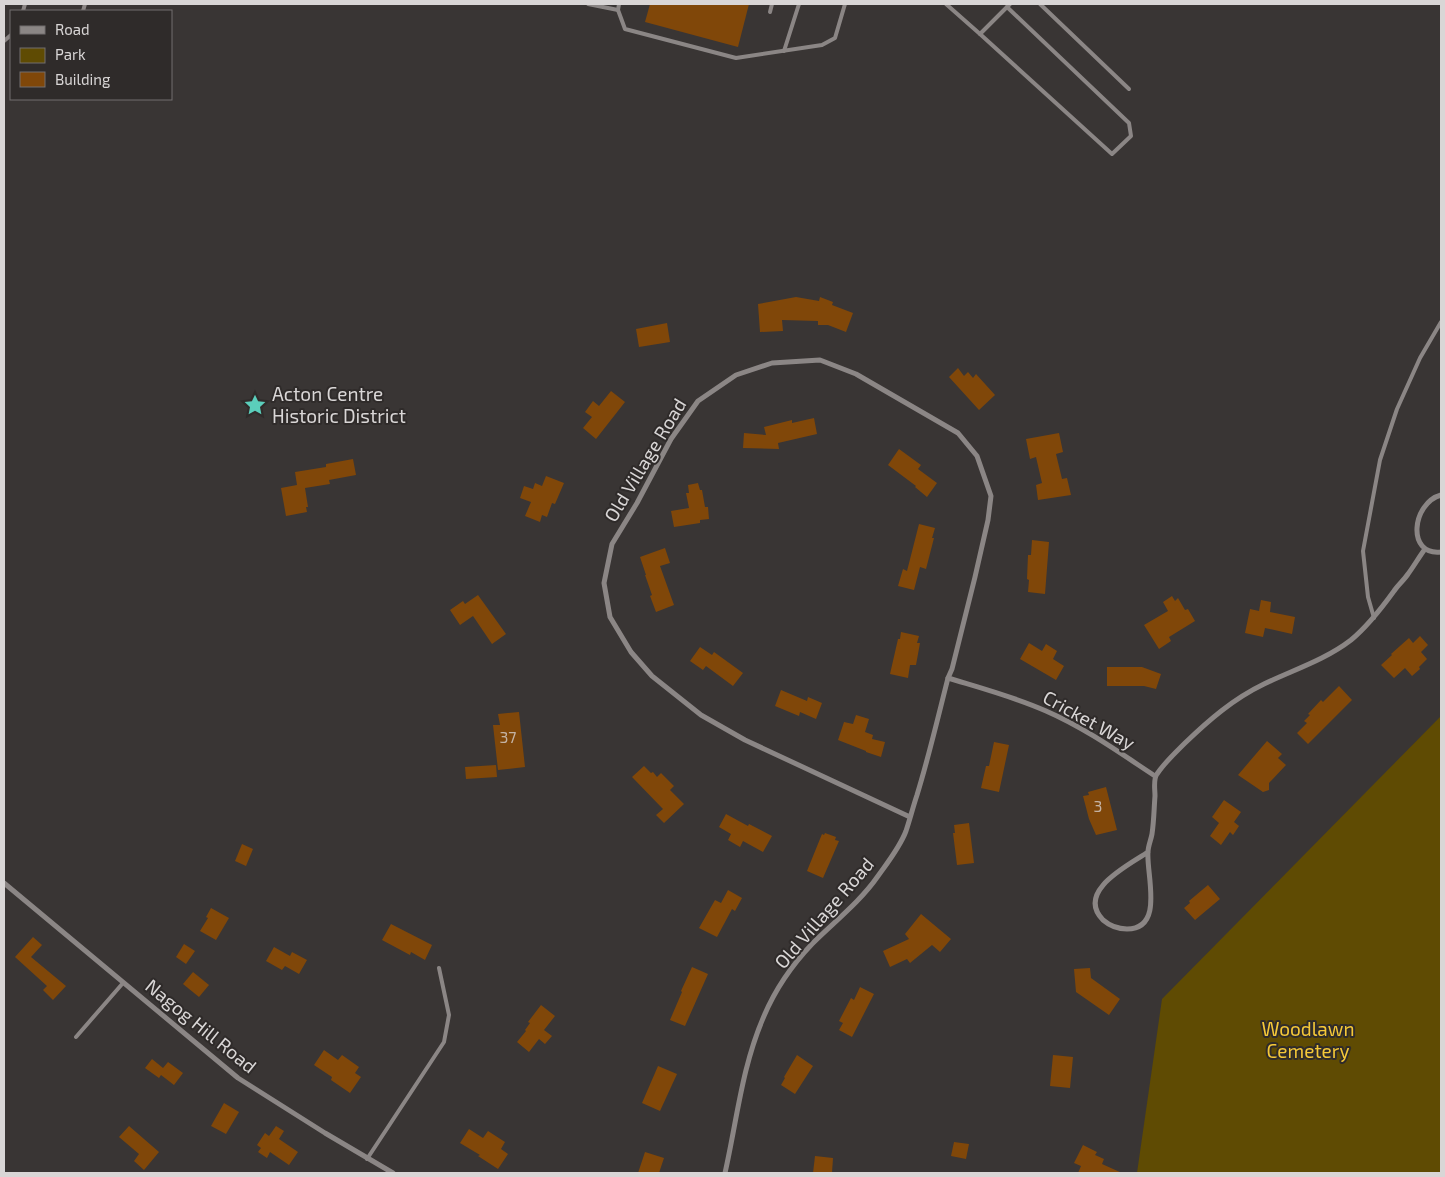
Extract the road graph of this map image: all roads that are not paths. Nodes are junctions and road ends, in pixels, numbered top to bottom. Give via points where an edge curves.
1 (588, 4) edge
2 (619, 4) edge
3 (772, 4) edge
4 (800, 4) edge
5 (845, 4) edge
6 (946, 4) edge
7 (1040, 4) edge
8 (1008, 5) edge
9 (618, 10) junction
10 (770, 12) dead end
11 (980, 34) junction
12 (784, 51) junction
13 (1129, 89) dead end
14 (1441, 322) edge
15 (1441, 495) edge
16 (1425, 549) junction
17 (1441, 552) edge
18 (1374, 618) junction
19 (948, 678) junction
20 (1155, 776) junction
21 (910, 817) junction
22 (1148, 852) junction
23 (4, 883) edge
24 (439, 968) dead end
25 (123, 983) junction
26 (76, 1037) dead end
27 (367, 1159) junction
28 (393, 1173) edge
29 (725, 1173) edge

1 - 9 lane
2 - 9 lane
3 - 10 lane
4 - 12 lane
5 - 12 lane via 835,38 822,45
6 - 11 lane
7 - 13 lane
8 - 11 lane
8 - 11 lane via 1129,122 1131,136 1112,154
9 - 12 lane via 625,29 736,58
14 - 18 lane via 1397,408 1380,460 1363,551 1368,597
15 - 16 street via 1427,503 1418,521 1416,533
16 - 17 street
16 - 18 street
18 - 20 street via 1334,652 1253,690 1222,710
19 - 20 street, Cricket Way via 1046,711
19 - 21 street, Old Village Road
19 - 21 street, Old Village Road via 975,577 991,496 977,456 958,433 856,374 820,360 772,363 736,375 698,401 671,439 612,544 604,583 610,617 631,652 652,676 701,715 745,740
20 - 22 street via 1154,816
21 - 29 street, Old Village Road via 894,853 878,878 794,965 764,1015 742,1086
22 - 22 street via 1111,877 1097,894 1099,914 1106,923 1116,928 1131,929 1146,920 1151,900
23 - 25 street, Nagog Hill Road
24 - 27 lane via 449,1015 444,1042
25 - 26 lane
25 - 27 street, Nagog Hill Road via 238,1078
27 - 28 street, Nagog Hill Road

